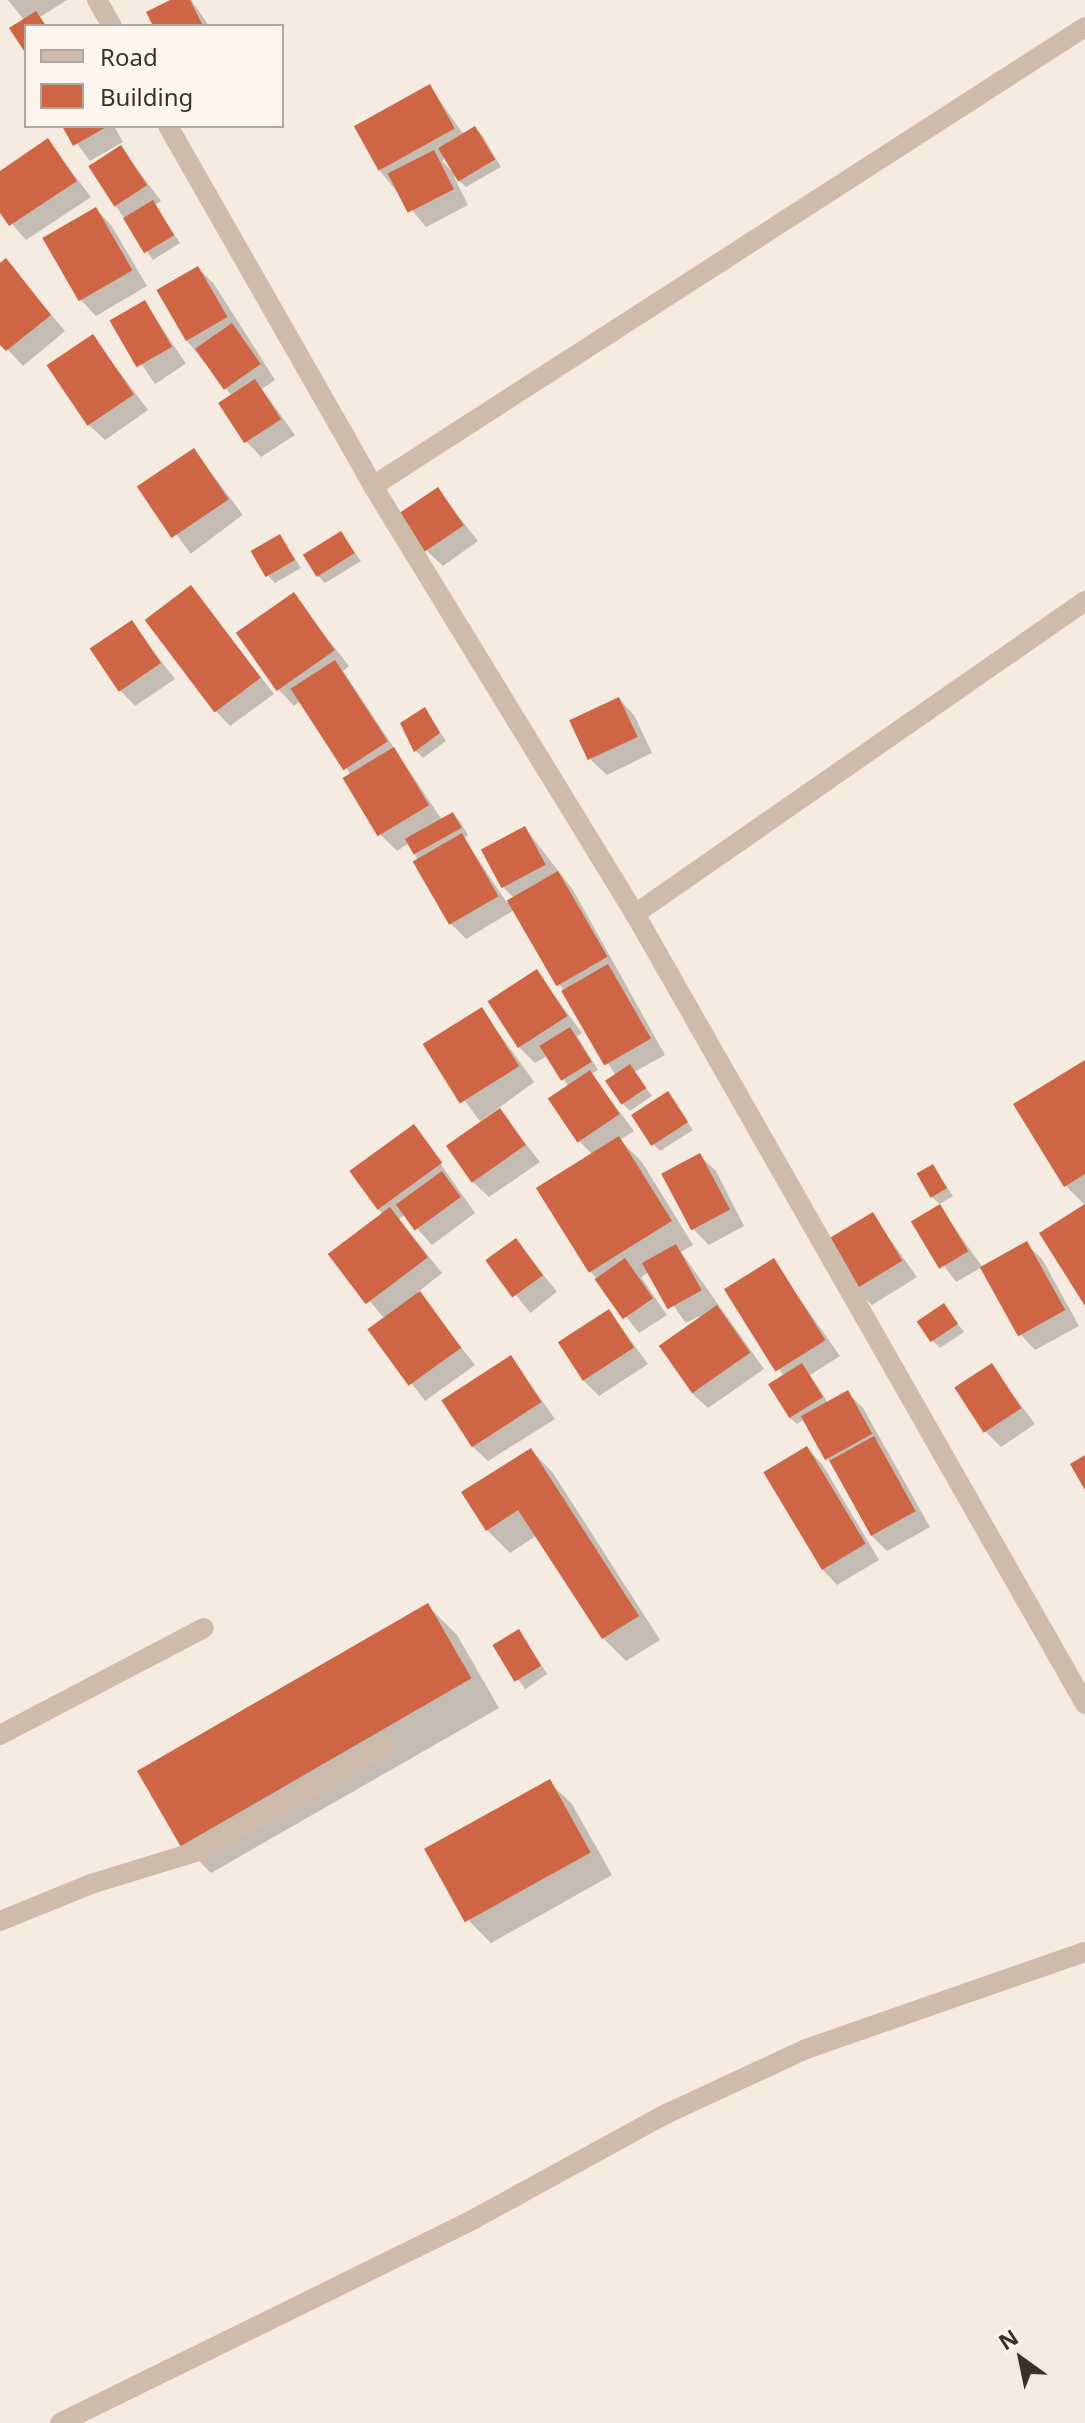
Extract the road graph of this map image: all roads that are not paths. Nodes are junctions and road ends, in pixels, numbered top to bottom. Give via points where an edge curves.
1 (97, 0) edge
2 (111, 24) edge
3 (1085, 27) edge
4 (169, 128) edge
5 (373, 486) junction
6 (1085, 601) edge
7 (635, 914) junction
8 (204, 1628) dead end
9 (1085, 1704) edge
10 (0, 1735) edge
11 (384, 1746) dead end
12 (0, 1921) edge
13 (1085, 1952) edge
14 (60, 2423) edge

1 - 2 street
3 - 5 street
4 - 5 street
5 - 7 street
6 - 7 street
7 - 9 street
8 - 10 street
11 - 12 street via 198,1851 91,1884
13 - 14 street via 806,2049 666,2114 460,2227

